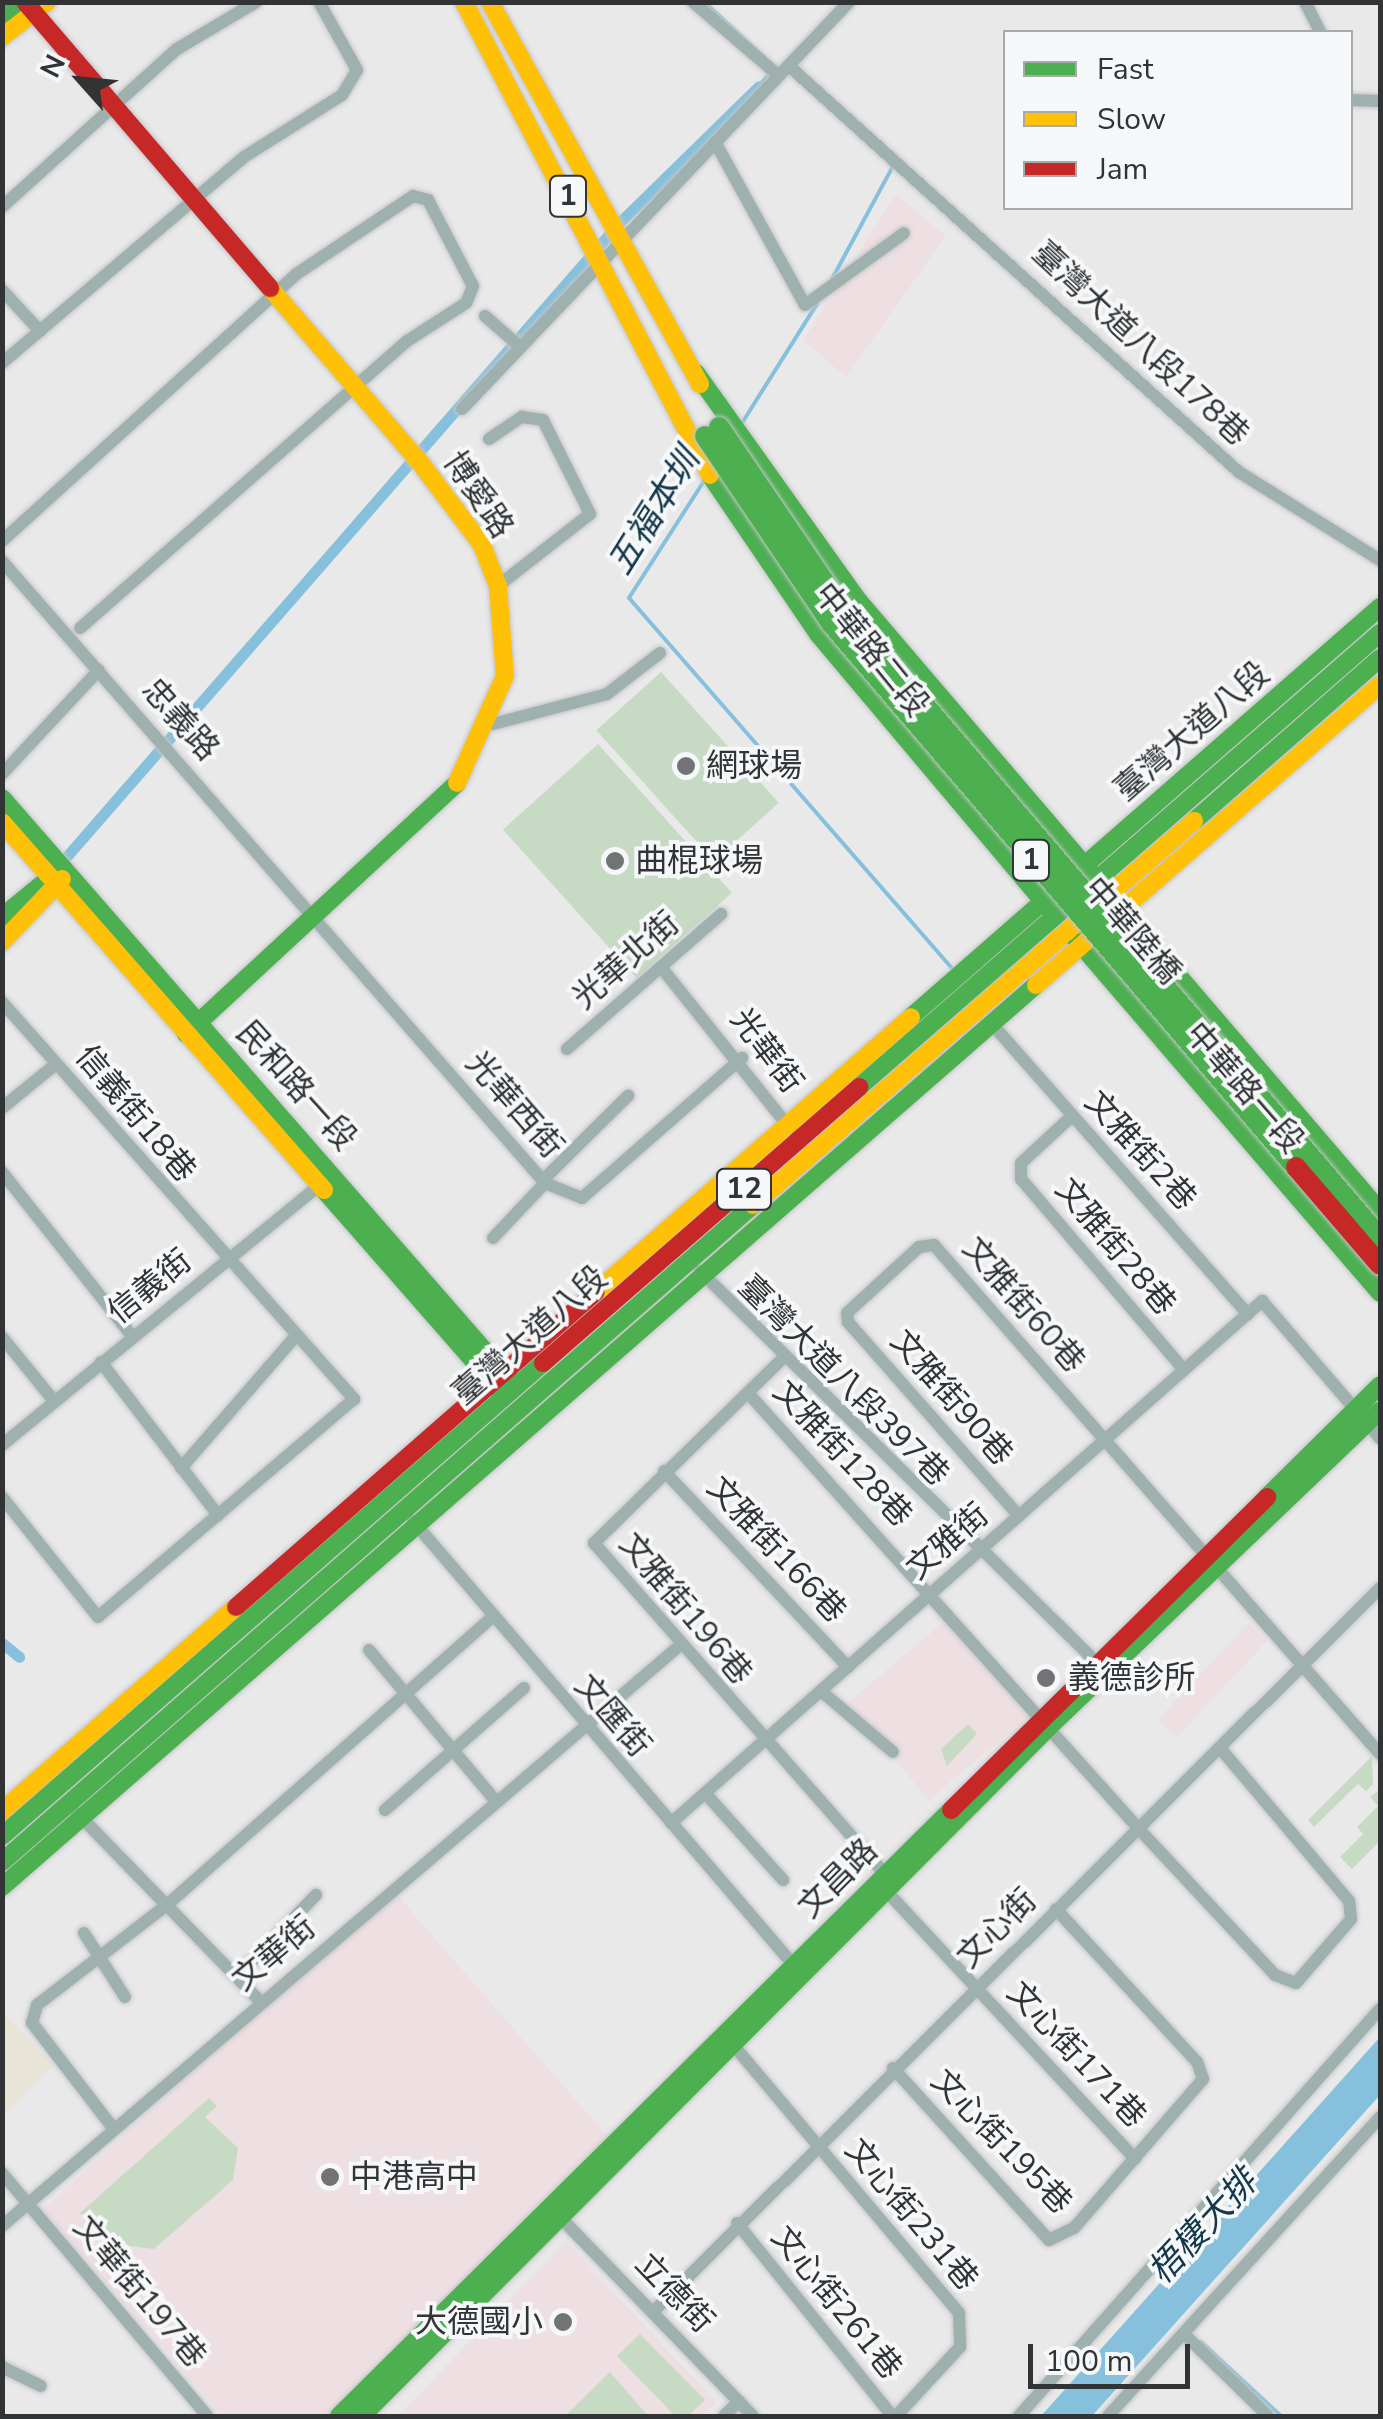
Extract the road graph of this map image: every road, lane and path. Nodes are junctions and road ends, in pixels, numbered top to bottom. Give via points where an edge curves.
1 (256, 2) edge
2 (319, 2) edge
3 (464, 2) edge
4 (490, 2) edge
5 (694, 2) edge
6 (1305, 2) edge
7 (846, 4) edge
8 (31, 5) edge
9 (2, 15) edge
10 (1319, 30) edge
11 (2, 37) edge
12 (783, 70) junction
13 (1353, 100) edge
14 (1380, 102) edge
15 (119, 106) junction
16 (715, 142) junction
17 (192, 198) junction
18 (2, 207) edge
19 (904, 233) dead end
20 (620, 239) junction
21 (604, 255) junction
22 (2, 290) edge
23 (278, 297) junction
24 (485, 316) dead end
25 (40, 330) junction
26 (518, 345) junction
27 (2, 363) edge
28 (696, 373) junction
29 (356, 387) junction
30 (670, 390) junction
31 (462, 408) dead end
32 (712, 432) junction
33 (490, 439) dead end
34 (2, 541) edge
35 (1380, 560) edge
36 (2, 561) edge
37 (498, 586) junction
38 (1380, 607) edge
39 (80, 628) dead end
40 (1380, 632) edge
41 (660, 653) dead end
42 (1380, 658) edge
43 (99, 670) junction
44 (1380, 684) edge
45 (493, 724) junction
46 (2, 774) edge
47 (2, 798) edge
48 (2, 822) edge
49 (57, 878) junction
50 (1103, 888) junction
51 (721, 914) dead end
52 (2, 917) edge
53 (314, 917) junction
54 (1062, 923) junction
55 (2, 942) edge
56 (661, 966) junction
57 (2, 1002) edge
58 (992, 1024) junction
59 (192, 1028) junction
60 (567, 1049) dead end
61 (742, 1058) junction
62 (56, 1064) junction
63 (628, 1096) dead end
64 (2, 1108) edge
65 (1072, 1116) junction
66 (807, 1147) junction
67 (2, 1172) edge
68 (328, 1178) junction
69 (544, 1181) junction
70 (1380, 1211) edge
71 (492, 1238) dead end
72 (1380, 1238) edge
73 (700, 1253) junction
74 (224, 1262) junction
75 (1380, 1266) edge
76 (701, 1278) junction
77 (1380, 1293) edge
78 (847, 1313) joint
79 (1248, 1314) junction
80 (132, 1336) junction
81 (2, 1337) edge
82 (293, 1339) junction
83 (781, 1360) junction
84 (102, 1362) junction
85 (1184, 1370) junction
86 (1380, 1385) edge
87 (748, 1393) junction
88 (517, 1400) junction
89 (54, 1401) junction
90 (1371, 1420) edge
91 (1106, 1440) junction
92 (2, 1445) edge
93 (181, 1468) junction
94 (664, 1471) junction
95 (2, 1497) edge
96 (397, 1504) junction
97 (218, 1515) junction
98 (1018, 1516) junction
99 (978, 1552) junction
100 (1208, 1565) junction
101 (1380, 1588) edge
102 (933, 1592) junction
103 (494, 1616) junction
104 (678, 1647) junction
105 (368, 1650) dead end
106 (1096, 1664) junction
107 (1304, 1666) junction
108 (848, 1667) junction
109 (524, 1688) dead end
110 (821, 1690) junction
111 (403, 1691) junction
112 (1046, 1721) junction
113 (584, 1729) junction
114 (762, 1742) junction
115 (1220, 1748) junction
116 (453, 1749) junction
117 (893, 1752) dead end
118 (1380, 1754) edge
119 (705, 1793) junction
120 (62, 1797) junction
121 (494, 1799) junction
122 (385, 1810) dead end
123 (2, 1811) edge
124 (670, 1824) junction
125 (1138, 1828) junction
126 (2, 1836) edge
127 (2, 1862) edge
128 (783, 1880) dead end
129 (888, 1884) junction
130 (2, 1887) edge
131 (316, 1896) dead end
132 (168, 1904) junction
133 (1056, 1909) junction
134 (84, 1933) dead end
135 (100, 1956) junction
136 (792, 1967) junction
137 (813, 1972) junction
138 (237, 1977) junction
139 (977, 1988) junction
140 (126, 1996) dead end
141 (260, 2002) junction
142 (1380, 2010) edge
143 (735, 2047) junction
144 (893, 2068) junction
145 (1380, 2117) edge
146 (113, 2128) junction
147 (816, 2144) junction
148 (1135, 2159) junction
149 (2, 2173) edge
150 (30, 2204) junction
151 (559, 2216) junction
152 (737, 2223) junction
153 (2, 2226) edge
154 (654, 2310) junction
155 (1184, 2334) junction
156 (2, 2367) edge
157 (41, 2386) dead end
158 (739, 2402) junction
159 (367, 2409) edge
160 (207, 2416) edge
161 (339, 2416) edge
162 (724, 2416) edge
163 (753, 2416) edge
164 (894, 2416) edge
165 (1018, 2416) edge
166 (1108, 2416) edge
167 (1268, 2416) edge

1 - 15 street via 177,49
2 - 17 street via 357,70 342,95
3 - 21 main road, 中華路二段 / 1
4 - 20 main road, 中華路二段 / 1
5 - 12 street, 臺灣大道八段178巷
6 - 10 street
7 - 12 street
8 - 9 main road
8 - 11 main road
8 - 15 main road, 博愛路
12 - 16 street
12 - 35 street, 臺灣大道八段178巷 via 1238,472
13 - 14 street
15 - 17 main road, 博愛路
15 - 18 street
16 - 19 street via 804,305
16 - 20 street
17 - 23 main road, 博愛路
17 - 25 street
20 - 21 street
20 - 28 main road, 中華路二段 / 1
21 - 26 street
21 - 30 main road, 中華路二段 / 1
22 - 25 street
23 - 29 main road, 博愛路
23 - 29 street via 295,274 413,196 428,200 474,286 466,303
23 - 34 street
24 - 26 street
25 - 27 street
26 - 31 street
28 - 32 main road, 中華路二段 / 1
28 - 50 main road, 中華路二段 / 1 via 858,600
29 - 37 main road, 博愛路 via 482,545
29 - 39 street
30 - 32 main road, 中華路二段 / 1
30 - 54 main road, 中華路二段 / 1 via 701,462 789,596
32 - 72 main road, 中華陸橋 / 1, bridge via 844,611
32 - 75 main road, 中華陸橋 / 1, bridge via 831,623
33 - 37 street via 522,417 544,420 590,514
36 - 43 street, 忠義路
37 - 45 main road, 博愛路 via 505,676
38 - 50 main road, 臺灣大道八段 / 12
40 - 50 main road, 臺灣大道八段 / 12
41 - 45 street via 606,694
42 - 50 main road, 臺灣大道八段 / 12
43 - 46 street
43 - 53 street, 忠義路
44 - 50 main road, 臺灣大道八段 / 12
45 - 53 main road, 博愛路 via 453,788
47 - 49 main road, 民和路一段
48 - 49 main road, 民和路一段
49 - 52 main road
49 - 55 main road
49 - 59 main road, 民和路一段
50 - 54 main road, 臺灣大道八段 / 12
50 - 54 main road, 臺灣大道八段 / 12
50 - 70 main road, 中華路一段 / 1
51 - 56 street, 光華北街
53 - 59 main road, 博愛路
53 - 69 street, 光華西街
54 - 58 main road, 臺灣大道八段 / 12
54 - 66 main road, 臺灣大道八段 / 12
54 - 66 main road, 臺灣大道八段 / 12
54 - 77 main road, 中華路一段 / 1
56 - 60 street, 光華北街
56 - 61 street, 光華街
57 - 62 street, 信義街18巷
58 - 65 street, 文雅街2巷
58 - 66 main road, 臺灣大道八段 / 12
59 - 68 main road, 民和路一段
61 - 66 street, 光華街
61 - 69 street, 光華西街 via 582,1198
62 - 64 street
62 - 74 street, 信義街18巷
63 - 69 street
65 - 79 street, 文雅街2巷
65 - 85 street, 文雅街28巷 via 1020,1163 1021,1178
66 - 73 main road, 臺灣大道八段 / 12
66 - 76 main road, 臺灣大道八段 / 12
66 - 88 main road, 臺灣大道八段 / 12
67 - 80 street
68 - 74 street, 信義街
68 - 88 main road, 民和路一段
69 - 71 street
73 - 76 street, 臺灣大道八段397巷
73 - 88 main road, 臺灣大道八段 / 12
74 - 80 street, 信義街
74 - 82 street, 信義街18巷
76 - 83 street, 臺灣大道八段397巷
76 - 88 main road, 臺灣大道八段 / 12
78 - 91 street, 文雅街60巷 via 918,1247 934,1246
78 - 98 street, 文雅街90巷
79 - 85 street, 文雅街
79 - 90 street, 文雅街 via 1262,1301
80 - 84 street, 信義街
81 - 89 street
82 - 93 street
82 - 97 street, 信義街18巷 via 354,1399
83 - 87 street
83 - 99 street, 臺灣大道八段397巷
84 - 89 street, 信義街
84 - 93 street
85 - 91 street, 文雅街
86 - 90 main road, 文昌路
87 - 94 street, 文雅街128巷
87 - 102 street, 文雅街128巷
88 - 96 main road, 臺灣大道八段 / 12
88 - 96 main road, 臺灣大道八段 / 12
89 - 92 street, 信義街
90 - 100 main road, 文昌路
91 - 98 street, 文雅街
91 - 100 street
93 - 97 street
94 - 104 street, 文雅街196巷 via 594,1543
94 - 108 street, 文雅街166巷
95 - 97 street via 98,1617
96 - 103 street, 文匯街
96 - 120 main road, 臺灣大道八段 / 12
96 - 120 main road, 臺灣大道八段 / 12
98 - 99 street, 文雅街
99 - 102 street, 文雅街
99 - 106 street, 臺灣大道八段397巷
100 - 106 main road, 文昌路
100 - 107 street
100 - 112 main road, 文昌路
101 - 107 street, 文心街
102 - 108 street, 文雅街
102 - 112 street, 文雅街128巷
103 - 111 street
103 - 113 street, 文匯街
104 - 113 street, 文華街
104 - 114 street, 文雅街196巷
105 - 111 street
106 - 112 main road, 文昌路
107 - 115 street, 文心街
107 - 118 street
108 - 110 street, 文雅街
109 - 116 street
110 - 114 street, 文雅街
110 - 117 street
111 - 116 street
111 - 132 street
112 - 125 street, 文雅街128巷
112 - 129 main road, 文昌路
113 - 121 street, 文華街
113 - 124 street, 文匯街
114 - 119 street, 文雅街
114 - 129 street, 文雅街196巷
115 - 125 street, 文心街
115 - 125 street, 文雅街128巷 via 1349,1901 1352,1919 1296,1983 1275,1975
116 - 121 street
116 - 122 street
119 - 124 street, 文雅街
119 - 128 street
120 - 123 main road, 臺灣大道八段 / 12
120 - 126 main road, 臺灣大道八段 / 12
120 - 127 main road, 臺灣大道八段 / 12
120 - 130 main road, 臺灣大道八段 / 12
120 - 132 street
121 - 141 street, 文華街
124 - 136 street, 文匯街
125 - 133 street, 文心街
129 - 136 main road, 文昌路
129 - 137 main road, 文昌路
129 - 139 street, 文心街171巷
131 - 138 street
132 - 135 street
132 - 138 street
133 - 139 street, 文心街
133 - 148 street via 1202,2071 1199,2088
134 - 135 street
135 - 140 street
135 - 146 street via 36,2005 32,2023
136 - 137 street
136 - 151 main road, 文昌路
137 - 143 main road, 文昌路
138 - 141 street
139 - 144 street, 文心街
139 - 148 street, 文心街171巷
141 - 146 street, 文華街
142 - 165 street
143 - 147 street, 文心街231巷
143 - 151 main road, 文昌路
144 - 147 street, 文心街
144 - 148 street, 文心街195巷 via 1049,2240 1074,2228
145 - 155 street
146 - 150 street, 文華街
147 - 152 street, 文心街
147 - 164 street, 文心街231巷 via 959,2314 960,2346
149 - 150 street, 文華街197巷
150 - 153 street, 文華街
150 - 160 street, 文華街197巷
151 - 154 street, 立德街
151 - 159 main road, 文昌路
152 - 154 street, 文心街
152 - 164 street, 文心街261巷
154 - 158 street, 立德街
155 - 166 street
155 - 167 street
156 - 157 street
158 - 162 street
158 - 163 street, 立德街
159 - 161 main road, 文昌路

